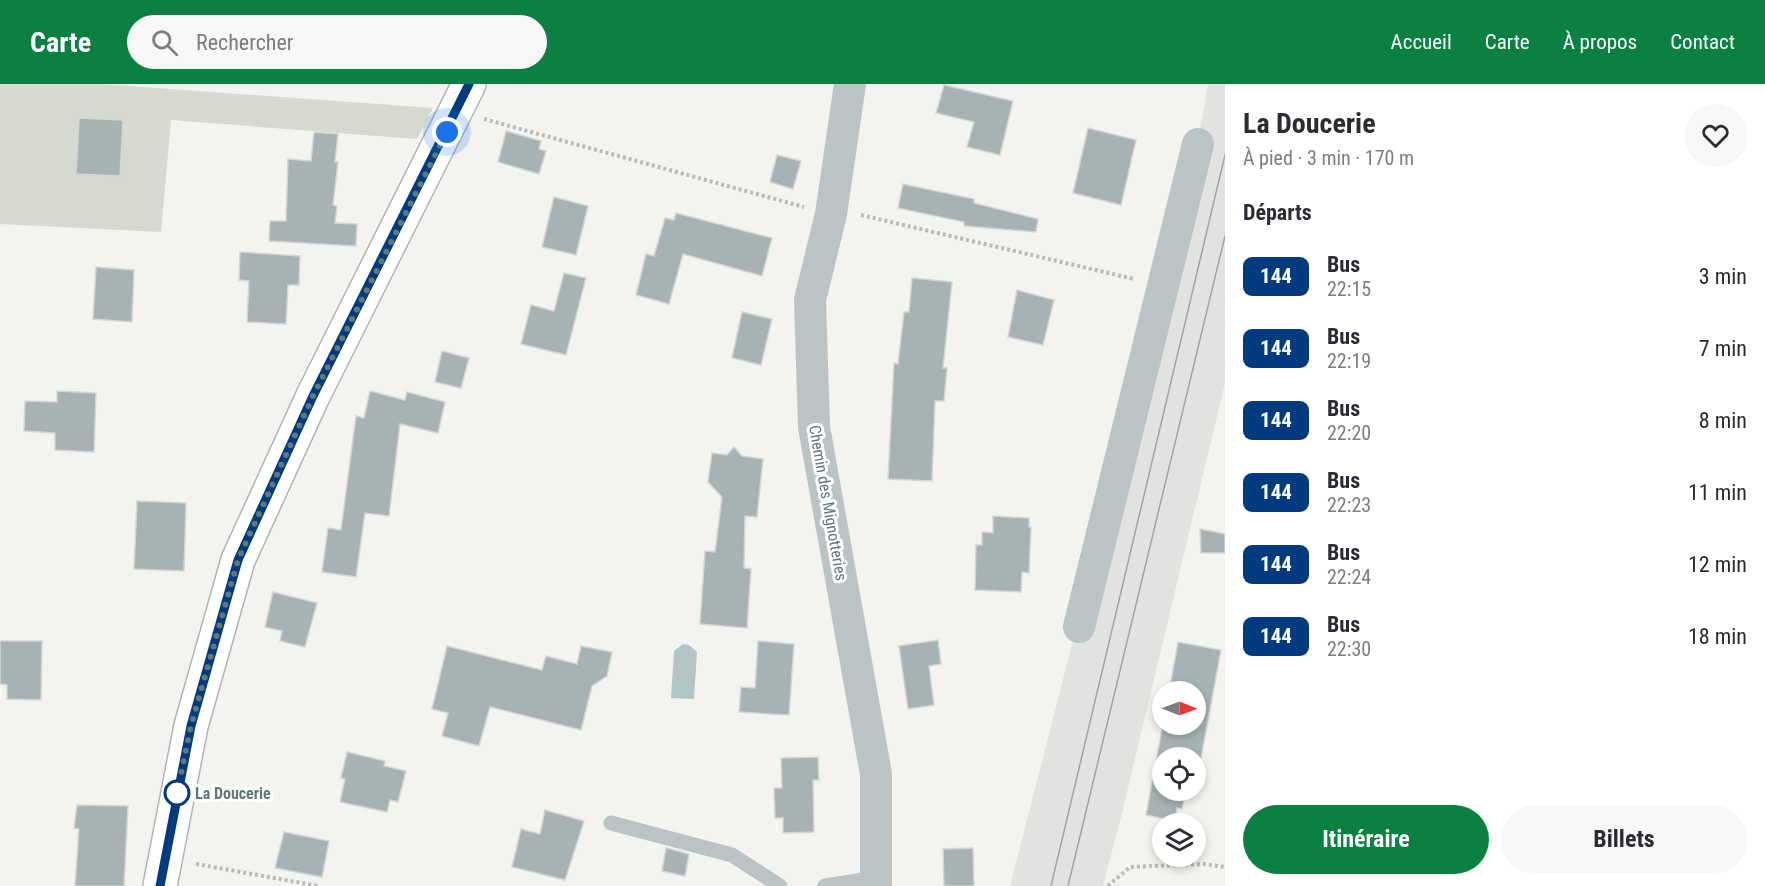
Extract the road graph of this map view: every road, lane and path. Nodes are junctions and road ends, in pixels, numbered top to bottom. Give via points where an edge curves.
1 (469, 84) edge
2 (850, 84) edge
3 (1198, 144) dead end
4 (1079, 627) dead end
5 (610, 823) dead end
6 (1225, 867) edge
7 (162, 872) edge
8 (876, 882) edge
9 (319, 886) edge
10 (780, 886) edge
11 (825, 886) edge
12 (1108, 886) edge

1 - 7 street via 313,396 238,560 191,726
2 - 8 street, Chemin des Mignotteries via 831,214 810,300 814,427 876,774
3 - 4 street
5 - 10 lane via 732,855
6 - 12 path via 1130,867
7 - 9 path
8 - 11 lane

